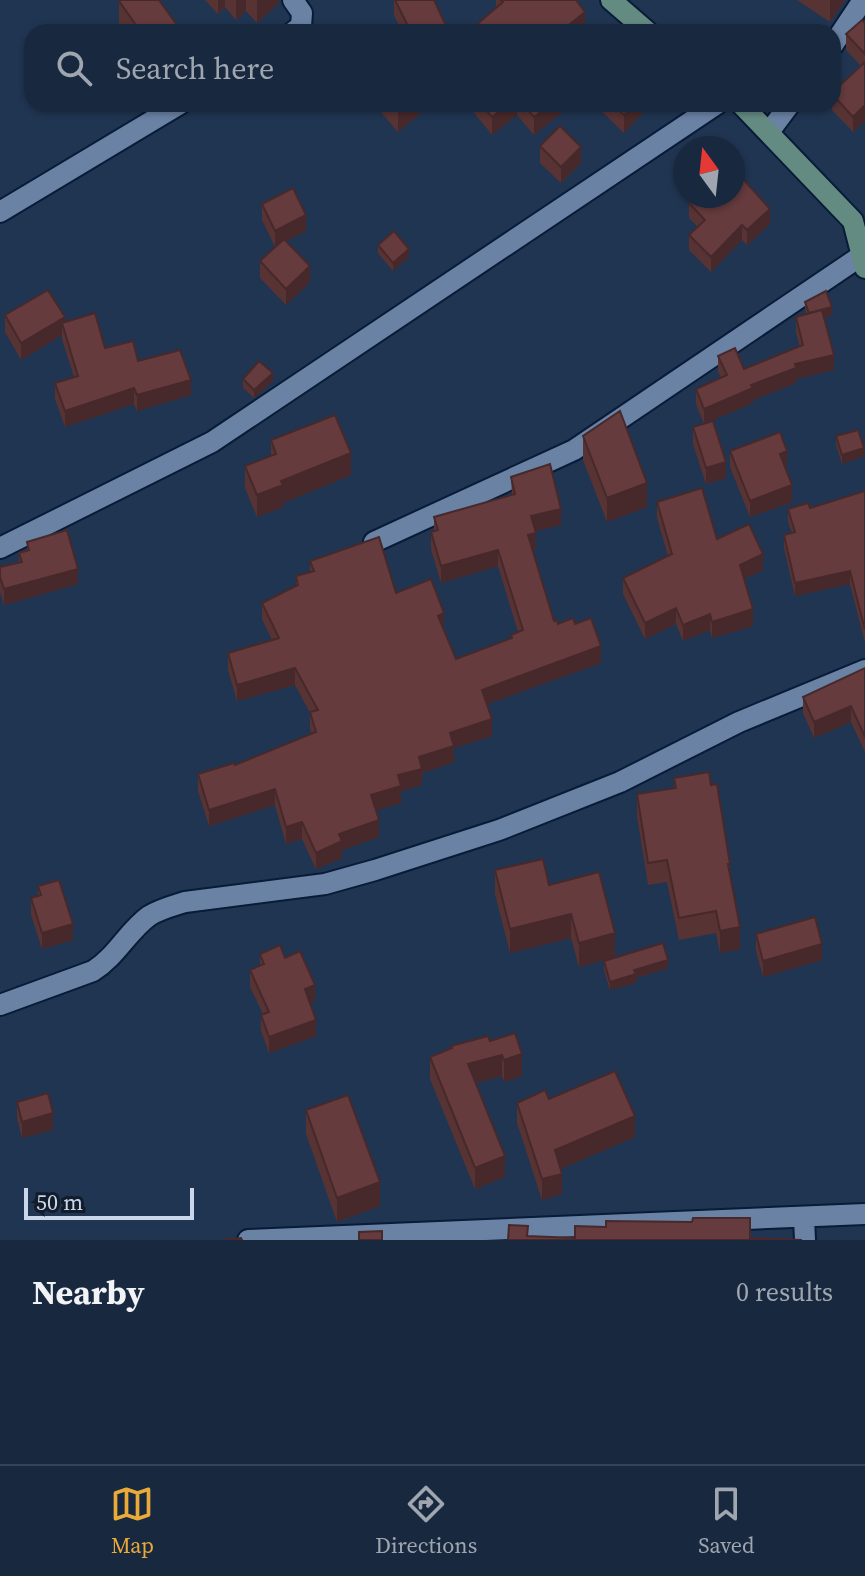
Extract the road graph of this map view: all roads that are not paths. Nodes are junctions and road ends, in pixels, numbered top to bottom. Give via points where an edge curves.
1 (293, 0) edge
2 (611, 0) edge
3 (863, 0) edge
4 (301, 24) edge
5 (639, 24) edge
6 (841, 33) edge
7 (167, 112) edge
8 (705, 112) edge
9 (749, 112) edge
10 (784, 112) edge
11 (769, 132) junction
12 (0, 212) edge
13 (859, 218) edge
14 (863, 262) edge
15 (374, 542) edge
16 (0, 548) edge
17 (865, 670) edge
18 (0, 1005) edge
19 (865, 1214) edge
20 (804, 1218) junction
21 (248, 1240) edge
22 (805, 1240) edge

1 - 4 street via 302,13
2 - 5 street
3 - 6 street
7 - 12 street
8 - 16 street via 212,442
9 - 11 street
10 - 11 street
11 - 13 street
13 - 14 street
14 - 15 street via 574,450
17 - 18 street via 739,722 620,782 499,830 325,884 163,909 147,917 93,971
19 - 20 street
20 - 21 street
20 - 22 street

